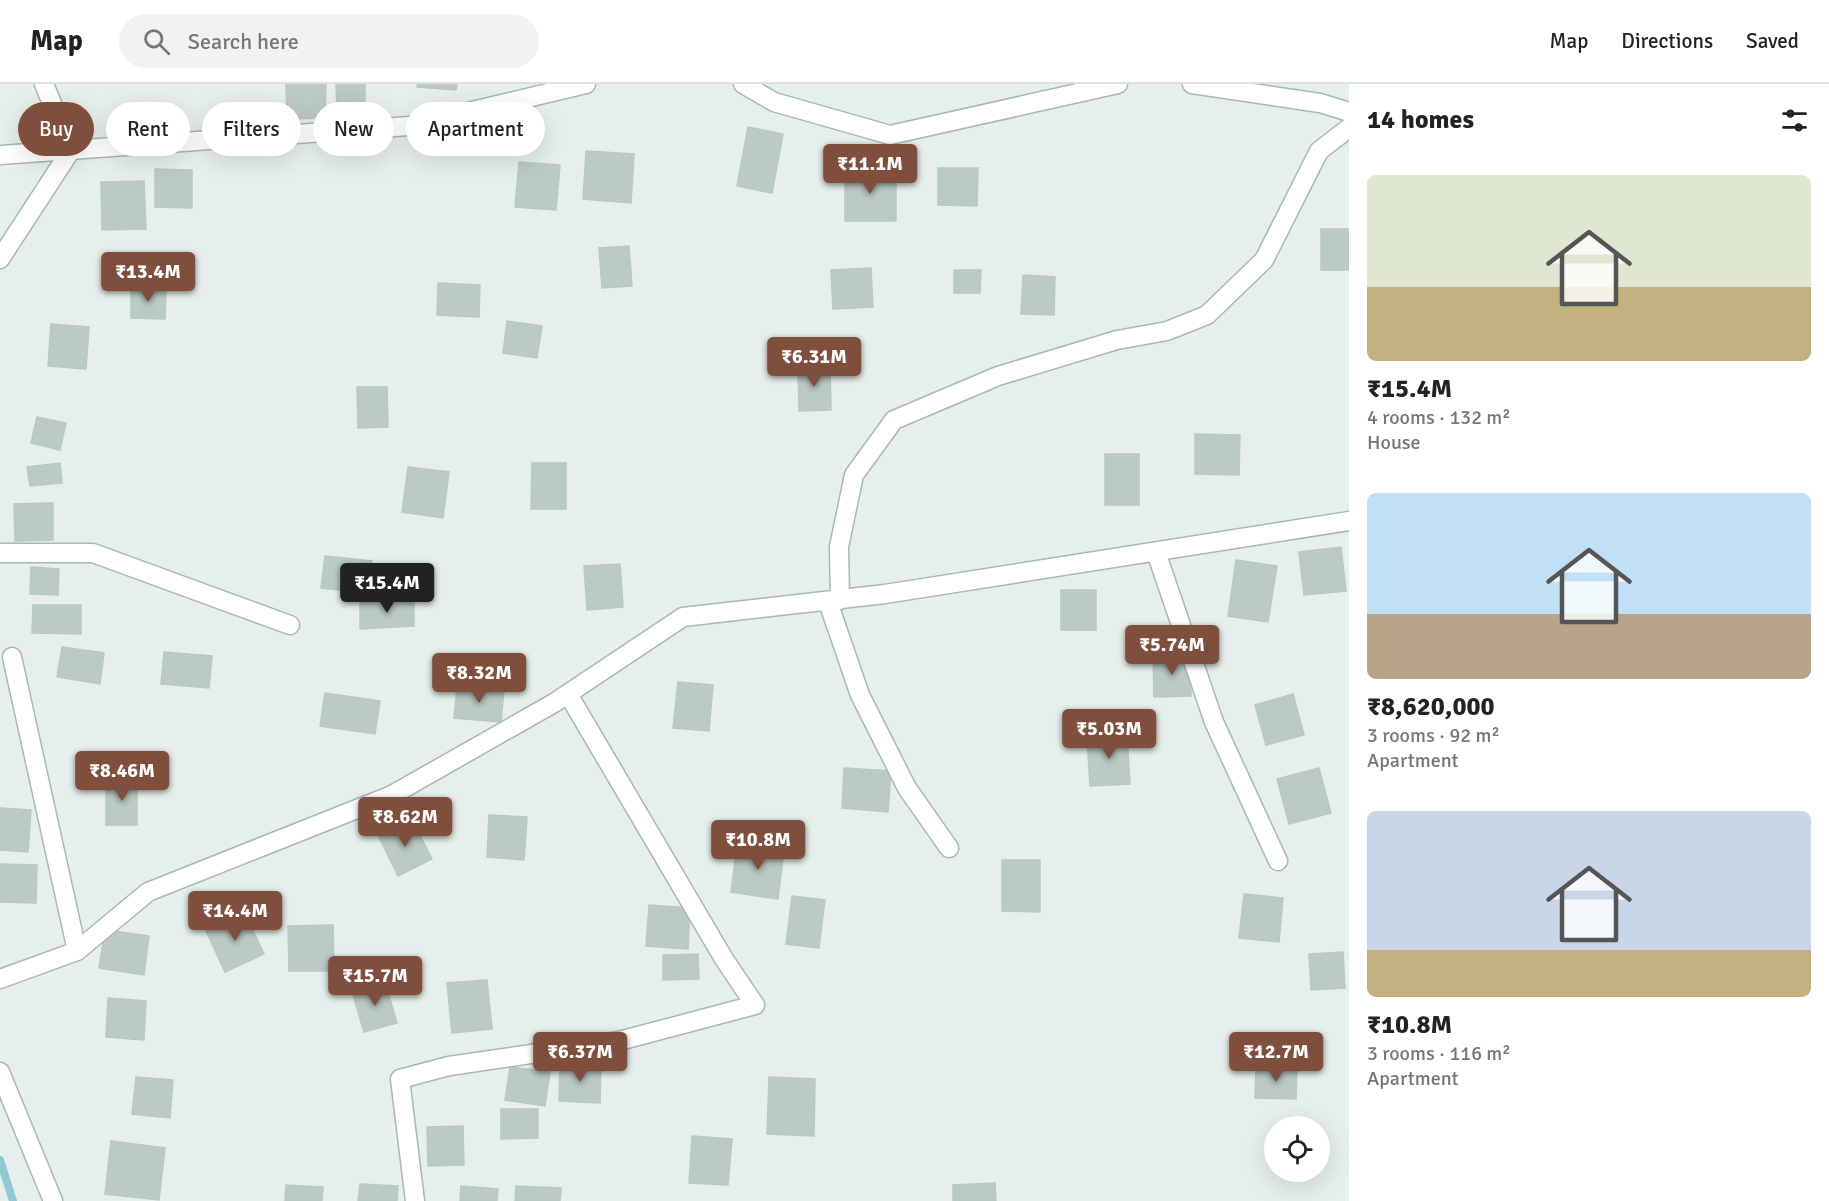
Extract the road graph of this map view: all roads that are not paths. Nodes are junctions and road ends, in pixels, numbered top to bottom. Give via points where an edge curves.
1 (44, 84) edge
2 (586, 84) edge
3 (743, 84) edge
4 (1118, 84) edge
5 (1192, 84) edge
6 (51, 102) edge
7 (1349, 112) edge
8 (1349, 128) edge
9 (94, 148) edge
10 (18, 154) edge
11 (0, 155) edge
12 (67, 156) edge
13 (0, 259) edge
14 (1349, 521) edge
15 (1156, 552) junction
16 (0, 553) edge
17 (834, 601) junction
18 (290, 625) dead end
19 (12, 657) dead end
20 (568, 694) junction
21 (950, 848) dead end
22 (1278, 861) dead end
23 (77, 951) junction
24 (0, 979) edge
25 (0, 1072) edge
26 (53, 1201) edge
27 (415, 1201) edge

1 - 6 street
2 - 9 street via 410,126
3 - 4 street via 774,102 890,135
5 - 7 street
8 - 17 street via 1319,152 1264,260 1207,315 1167,331 1117,340 998,376 894,420 854,475 839,547
10 - 11 street
12 - 13 street
14 - 15 street
15 - 17 street
15 - 22 street via 1214,722
16 - 18 street via 93,553
17 - 20 street via 683,617
17 - 21 street via 860,695 907,789
19 - 23 street
20 - 23 street via 392,795 148,892
20 - 27 street via 755,1005 619,1041 449,1066 400,1079
23 - 24 street
25 - 26 street

